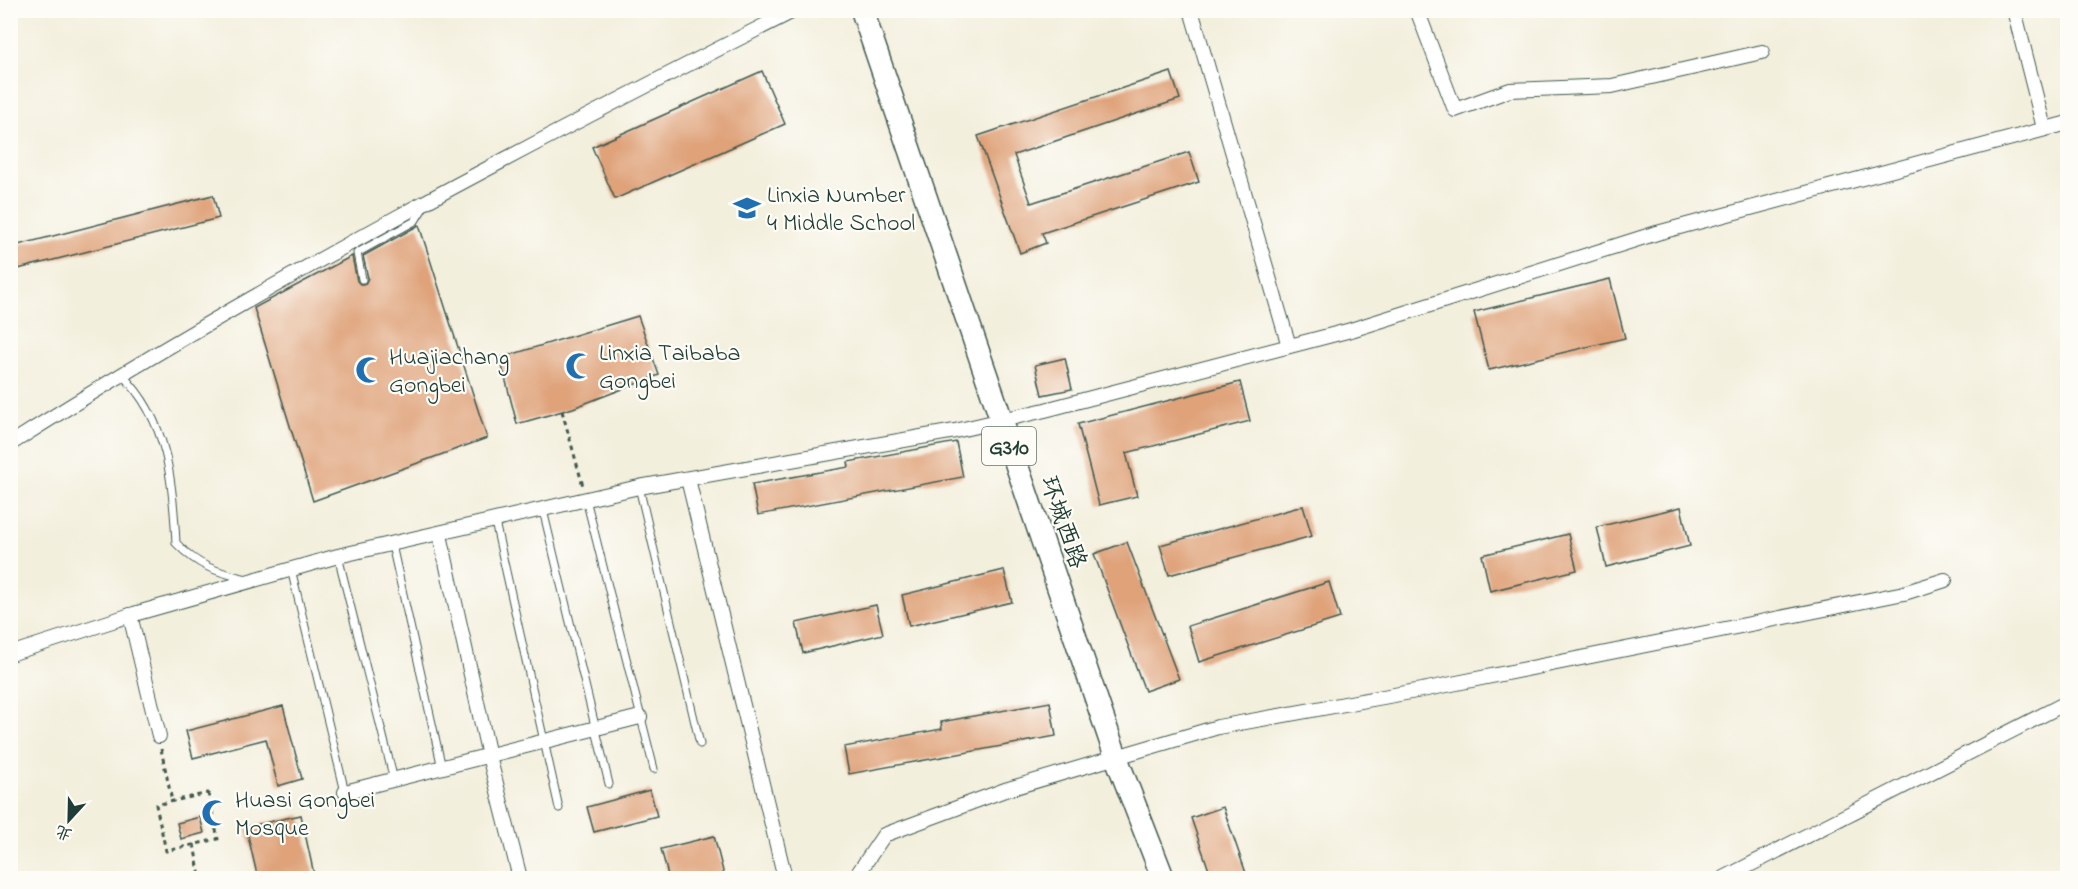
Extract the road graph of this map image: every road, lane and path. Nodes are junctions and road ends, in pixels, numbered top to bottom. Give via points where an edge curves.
1 (795, 10) edge
2 (862, 10) edge
3 (1191, 10) edge
4 (1417, 10) edge
5 (2014, 10) edge
6 (1762, 52) dead end
7 (2067, 123) edge
8 (2044, 128) junction
9 (430, 198) junction
10 (362, 279) dead end
11 (1288, 346) junction
12 (122, 375) junction
13 (562, 411) dead end
14 (1000, 419) junction
15 (10, 444) edge
16 (688, 478) junction
17 (639, 487) junction
18 (586, 499) junction
19 (543, 510) junction
20 (495, 522) junction
21 (440, 535) junction
22 (392, 545) junction
23 (338, 556) junction
24 (291, 569) junction
25 (252, 580) junction
26 (1945, 580) dead end
27 (130, 615) junction
28 (10, 654) edge
29 (2067, 702) edge
30 (640, 717) junction
31 (595, 729) junction
32 (159, 736) joint
33 (544, 742) junction
34 (700, 744) dead end
35 (489, 756) junction
36 (1116, 757) junction
37 (442, 768) junction
38 (654, 770) dead end
39 (394, 780) junction
40 (609, 784) dead end
41 (345, 792) joint
42 (172, 801) junction
43 (559, 808) dead end
44 (194, 844) junction
45 (200, 879) edge
46 (520, 879) edge
47 (785, 879) edge
48 (855, 879) edge
49 (1163, 879) edge
50 (1724, 879) edge

1 - 9 street
2 - 14 highway, 环城西路 / G310
3 - 11 street
4 - 6 street via 1455,110 1510,90 1612,86
5 - 8 street
7 - 8 street
8 - 11 street via 1657,233 1351,330
9 - 10 lane via 415,221 357,253
9 - 12 street
11 - 14 street
12 - 15 street
12 - 25 lane via 134,387 161,433 172,489 176,543 192,560 221,573
13 - 18 path
14 - 16 street via 955,431
14 - 36 highway, 环城西路 / G310
16 - 17 street
16 - 47 street
17 - 18 street
17 - 34 lane
18 - 19 street
18 - 30 lane
19 - 20 street
19 - 31 lane
20 - 21 street
20 - 33 lane
21 - 22 street
21 - 35 street
22 - 23 street
22 - 37 lane
23 - 24 street
23 - 39 lane
24 - 25 street
24 - 41 lane
25 - 27 street
26 - 36 street via 1904,593 1646,646 1218,727
27 - 28 street
27 - 32 street
29 - 50 street
30 - 31 street
30 - 38 lane
31 - 33 street
31 - 40 lane
32 - 42 path
33 - 35 street
33 - 43 lane
35 - 37 street
35 - 46 street
36 - 48 street via 1005,790 885,835
36 - 49 highway, 环城西路 / G310
37 - 39 street
39 - 41 street
42 - 44 path via 156,805 166,850
42 - 44 path via 208,793 218,839
44 - 45 path

